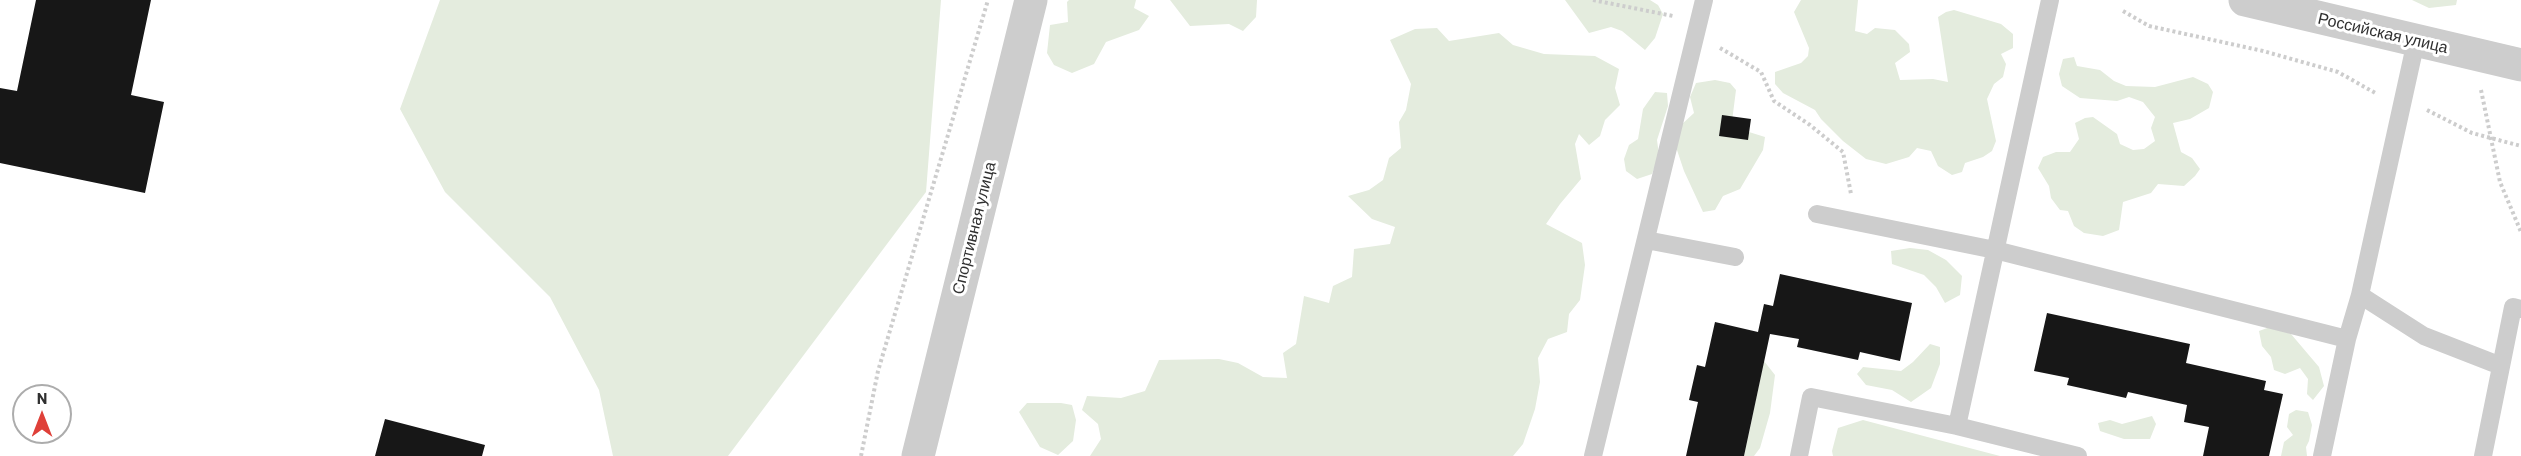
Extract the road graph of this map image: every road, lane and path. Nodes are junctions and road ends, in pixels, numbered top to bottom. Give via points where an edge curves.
1 (988, 0) edge
2 (1031, 0) edge
3 (1593, 0) edge
4 (1704, 0) edge
5 (2050, 0) edge
6 (2245, 0) edge
7 (2123, 11) dead end
8 (1674, 16) dead end
9 (1696, 33) junction
10 (2416, 41) junction
11 (2474, 54) junction
12 (2521, 65) edge
13 (2403, 101) junction
14 (2491, 140) junction
15 (2521, 146) edge
16 (1817, 214) dead end
17 (1856, 222) junction
18 (2521, 232) edge
19 (1646, 240) junction
20 (1995, 250) junction
21 (1735, 257) dead end
22 (2360, 294) junction
23 (2521, 309) edge
24 (2348, 339) junction
25 (2501, 366) junction
26 (1957, 426) junction
27 (861, 456) edge
28 (918, 456) edge
29 (1593, 456) edge
30 (1799, 456) edge
31 (2078, 456) edge
32 (2322, 456) edge
33 (2483, 456) edge

1 - 27 path via 878,371
2 - 28 street, Спортивная улица
3 - 8 path
4 - 9 lane
5 - 20 lane
6 - 10 street, Российская улица
7 - 13 path via 2149,26 2338,72 2374,94
9 - 17 path via 1761,72 1774,101 1843,152
9 - 19 lane
10 - 11 street, Российская улица
10 - 13 lane
11 - 12 street, Российская улица
11 - 14 path
13 - 14 path
13 - 22 lane
14 - 15 path
14 - 18 path via 2500,182
16 - 17 lane
17 - 20 lane
19 - 21 lane
19 - 29 lane
20 - 24 lane
20 - 26 lane
22 - 24 lane
22 - 25 lane via 2424,336
23 - 25 lane via 2513,307
24 - 32 lane
25 - 33 lane
26 - 30 lane via 1811,397
26 - 31 lane

